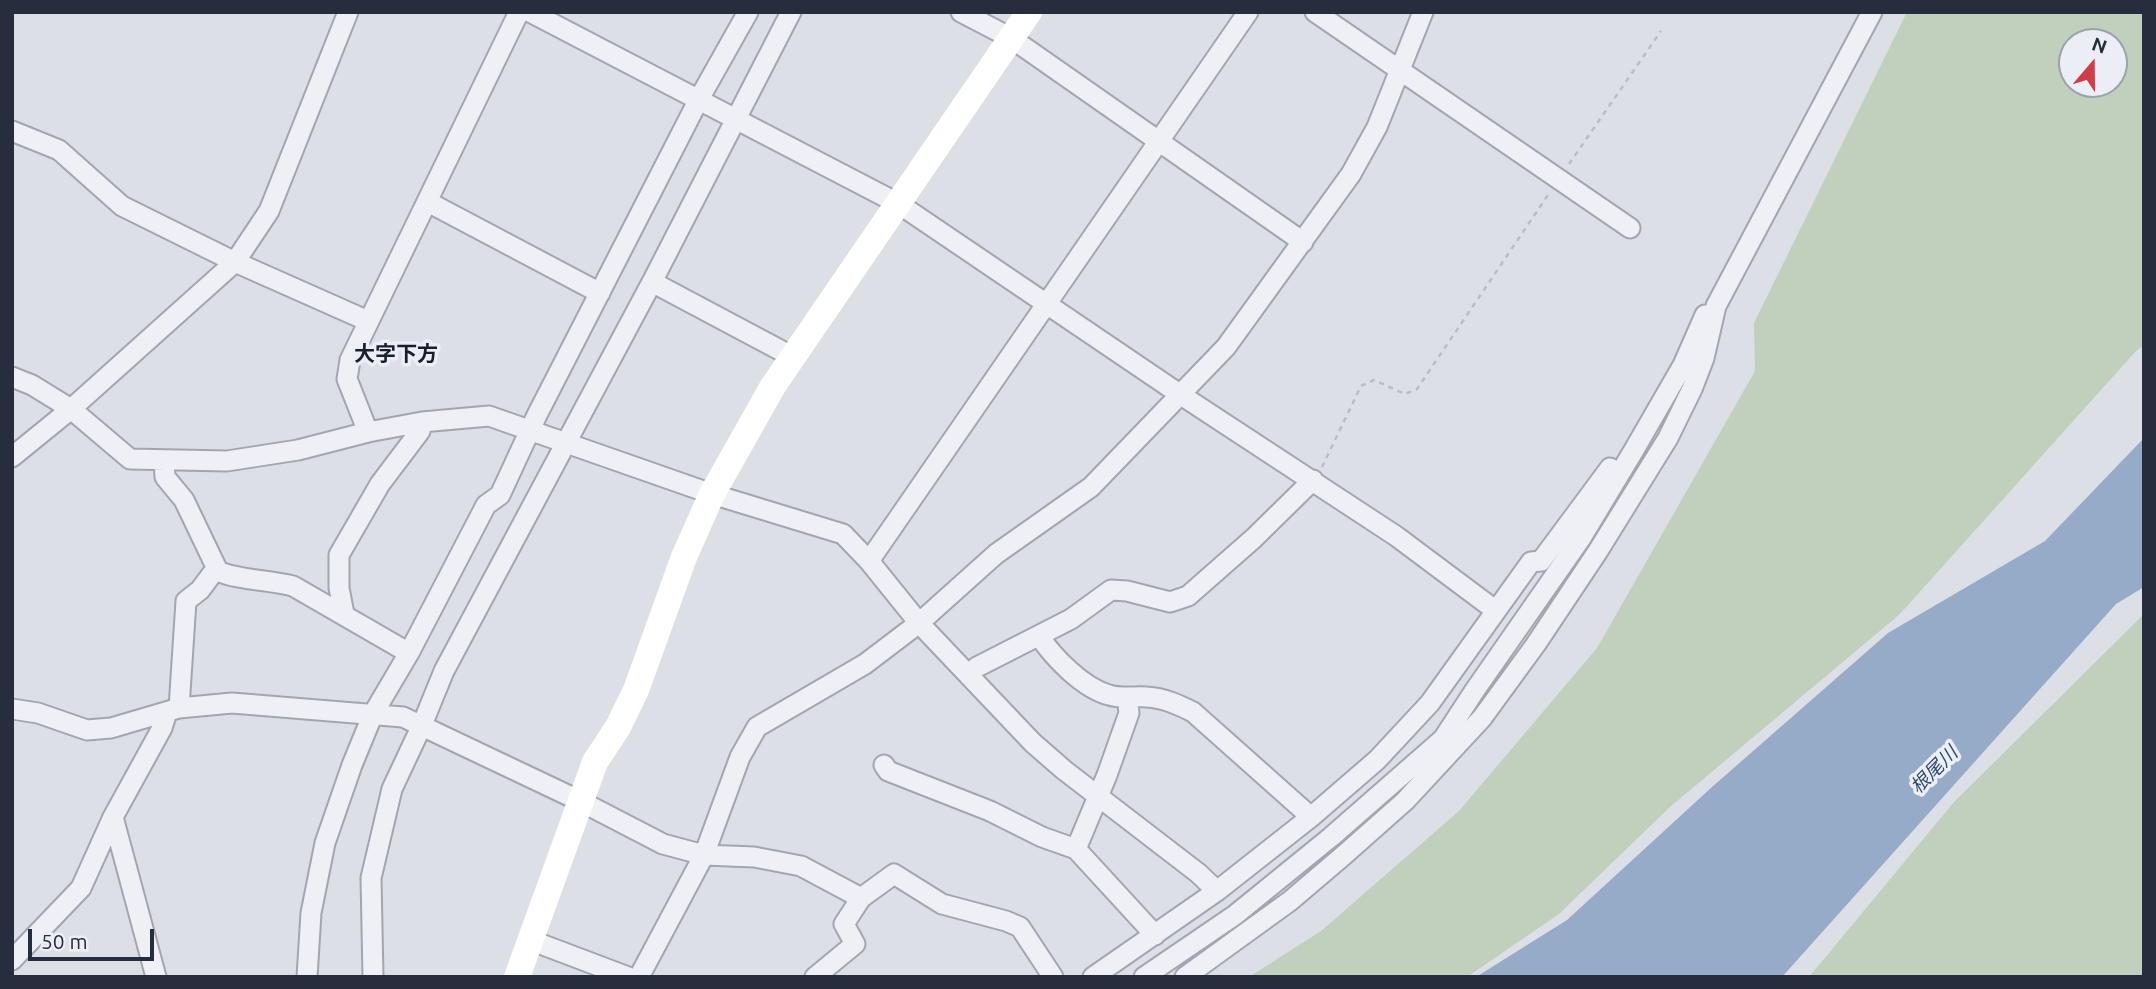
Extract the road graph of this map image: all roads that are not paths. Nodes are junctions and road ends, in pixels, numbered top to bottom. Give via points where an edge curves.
1 (348, 12) edge
2 (519, 12) edge
3 (530, 12) edge
4 (748, 12) edge
5 (791, 12) edge
6 (961, 12) edge
7 (1029, 12) edge
8 (1248, 12) edge
9 (1315, 12) edge
10 (1423, 12) edge
11 (1872, 12) edge
12 (1011, 38) junction
13 (1399, 70) junction
14 (699, 99) junction
15 (736, 118) junction
16 (12, 131) edge
17 (1159, 142) junction
18 (428, 202) junction
19 (899, 204) junction
20 (1630, 228) dead end
21 (1303, 242) junction
22 (235, 262) junction
23 (652, 282) junction
24 (600, 293) junction
25 (1047, 305) junction
26 (1716, 306) junction
27 (368, 321) junction
28 (793, 357) junction
29 (12, 377) edge
30 (1181, 395) junction
31 (71, 409) junction
32 (422, 422) junction
33 (531, 430) junction
34 (368, 432) junction
35 (566, 443) junction
36 (1634, 450) junction
37 (12, 457) edge
38 (164, 461) junction
39 (1313, 480) junction
40 (712, 494) junction
41 (869, 561) junction
42 (218, 571) junction
43 (1495, 610) junction
44 (344, 614) junction
45 (919, 623) junction
46 (1040, 636) junction
47 (410, 653) junction
48 (969, 675) junction
49 (1127, 697) junction
50 (12, 709) edge
51 (173, 710) junction
52 (373, 714) junction
53 (422, 725) junction
54 (884, 765) dead end
55 (1099, 795) junction
56 (580, 801) junction
57 (113, 817) junction
58 (1311, 817) junction
59 (1076, 849) junction
60 (704, 855) junction
61 (1217, 891) junction
62 (861, 898) junction
63 (1155, 935) junction
64 (530, 940) junction
65 (12, 960) edge
66 (156, 977) edge
67 (307, 977) edge
68 (373, 977) edge
69 (517, 977) edge
70 (628, 977) edge
71 (639, 977) edge
72 (815, 977) edge
73 (1053, 977) edge
74 (1093, 977) edge
75 (1143, 977) edge
76 (1185, 977) edge

1 - 22 street via 268,211
2 - 18 street
3 - 14 street
4 - 14 street
5 - 15 street
6 - 12 street
7 - 12 street
8 - 17 street
9 - 13 street
10 - 13 street
11 - 26 street
12 - 17 street
12 - 19 street
13 - 20 street
13 - 21 street via 1377,127 1351,174
14 - 15 street
14 - 24 street
15 - 19 street
15 - 23 street
16 - 22 street via 59,150 122,206
17 - 21 street
17 - 25 street
18 - 24 street
18 - 27 street
19 - 25 street
19 - 28 street
21 - 30 street via 1226,347
22 - 27 street
22 - 31 street
23 - 28 street
23 - 35 street
24 - 33 street
25 - 30 street
25 - 41 street
26 - 36 street via 1706,312 1683,365
26 - 76 street via 1700,368 1668,438 1582,574 1482,718 1405,801 1344,855 1290,901
27 - 34 street via 350,360 347,379
28 - 40 street
29 - 31 street
30 - 39 street
30 - 45 street via 1091,487 996,554
31 - 37 street
31 - 38 street via 130,459
32 - 33 street via 489,416
32 - 34 street
32 - 44 street via 339,555
33 - 35 street
33 - 47 street via 500,495 486,505
34 - 38 street via 299,450 227,461
35 - 40 street
35 - 53 street via 444,671
36 - 43 street via 1621,454 1541,561 1531,562
36 - 75 street via 1581,538 1443,739 1246,906
38 - 42 street via 165,477 184,500
39 - 43 street
39 - 46 street via 1188,596 1170,602 1111,590
40 - 41 street via 843,534
40 - 56 street via 636,690 595,762
41 - 45 street
42 - 44 street via 293,586
42 - 51 street via 186,601
43 - 58 street via 1430,703 1377,760
44 - 47 street
45 - 48 street
45 - 60 street via 865,664 757,727 740,757
46 - 48 street
46 - 49 street via 1055,658 1089,685 1108,695
47 - 52 street
48 - 55 street via 1033,743
49 - 55 street via 1129,713
49 - 58 street via 1149,697 1193,712
50 - 51 street via 87,730
51 - 52 street via 232,703
51 - 57 street
52 - 53 street via 403,717
52 - 67 street via 325,843 311,913
53 - 56 street
53 - 68 street via 392,789 371,878
54 - 59 street via 888,771
55 - 59 street
55 - 61 street
56 - 60 street via 663,844
56 - 64 street
57 - 65 street via 81,888
57 - 66 street
58 - 61 street
59 - 63 street
60 - 62 street via 754,857 801,866
60 - 71 street
61 - 63 street
62 - 72 street via 844,924 855,944
62 - 73 street via 894,874 942,904 1020,927
63 - 74 street
64 - 69 street
64 - 70 street

